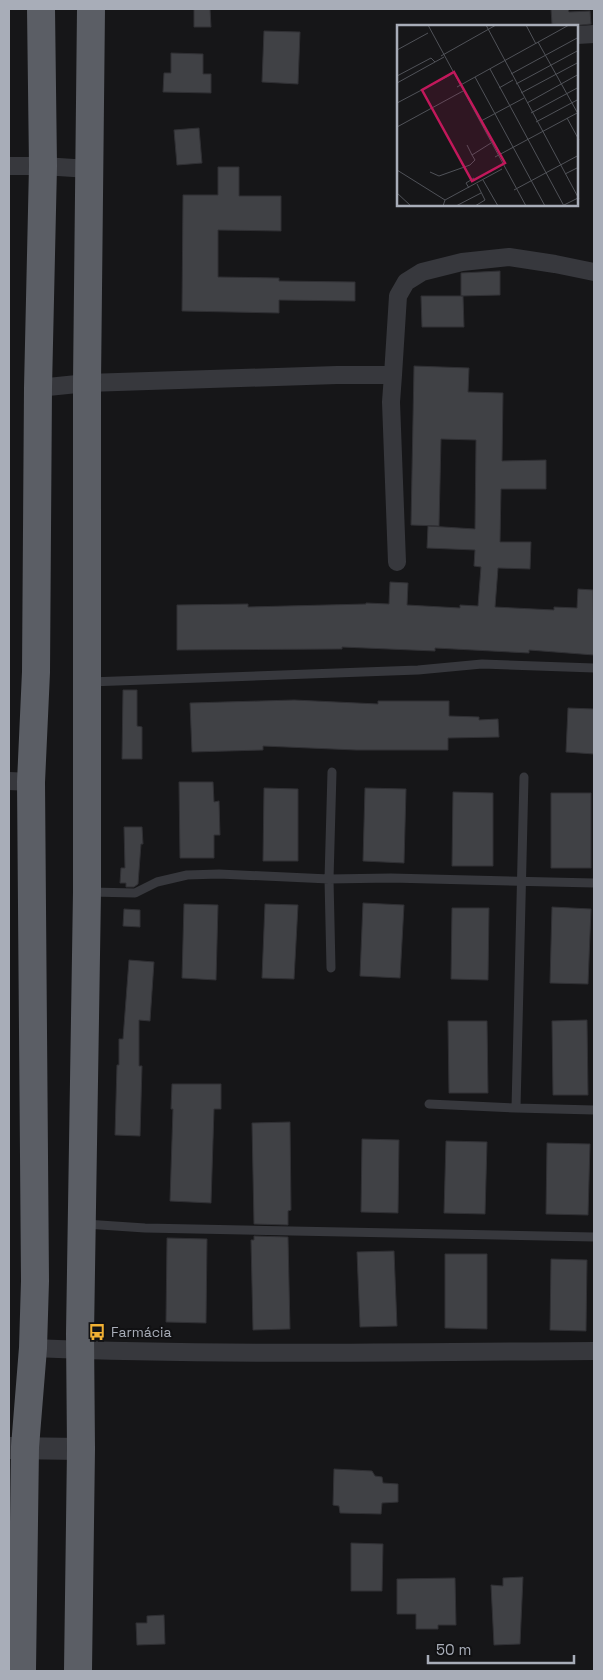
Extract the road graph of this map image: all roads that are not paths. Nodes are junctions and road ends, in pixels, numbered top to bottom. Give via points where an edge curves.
1 (41, 9) edge
2 (91, 9) edge
3 (594, 34) edge
4 (578, 35) edge
5 (9, 166) edge
6 (42, 166) junction
7 (89, 169) junction
8 (594, 272) edge
9 (393, 375) junction
10 (87, 384) junction
11 (38, 388) junction
12 (397, 562) dead end
13 (594, 668) edge
14 (86, 682) junction
15 (332, 772) dead end
16 (524, 777) dead end
17 (20, 782) edge
18 (329, 879) junction
19 (521, 881) junction
20 (594, 883) edge
21 (87, 892) junction
22 (331, 968) dead end
23 (429, 1104) dead end
24 (516, 1108) junction
25 (594, 1110) edge
26 (82, 1224) junction
27 (594, 1237) edge
28 (33, 1348) junction
29 (80, 1350) junction
30 (594, 1352) edge
31 (17, 1448) edge
32 (81, 1449) junction
33 (22, 1671) edge
34 (78, 1671) edge

1 - 6 highway
2 - 7 highway
3 - 4 street
5 - 6 street
6 - 7 street
6 - 11 highway
7 - 10 highway
8 - 9 street via 509,257 462,262 422,272 406,282 398,296
9 - 10 street
9 - 12 street via 391,402
10 - 11 street
10 - 14 highway
11 - 17 highway via 36,672
13 - 14 lane via 482,664 418,670
14 - 21 highway
15 - 18 lane
16 - 19 lane
17 - 28 highway via 35,1271
18 - 19 lane
18 - 21 lane via 187,875 158,882 135,893
18 - 22 lane
19 - 20 lane
19 - 24 lane
21 - 26 highway
23 - 24 lane
24 - 25 lane
26 - 27 lane
26 - 29 highway
28 - 29 street
28 - 31 highway
29 - 30 street
29 - 32 highway
31 - 32 street
31 - 33 highway
32 - 34 highway

